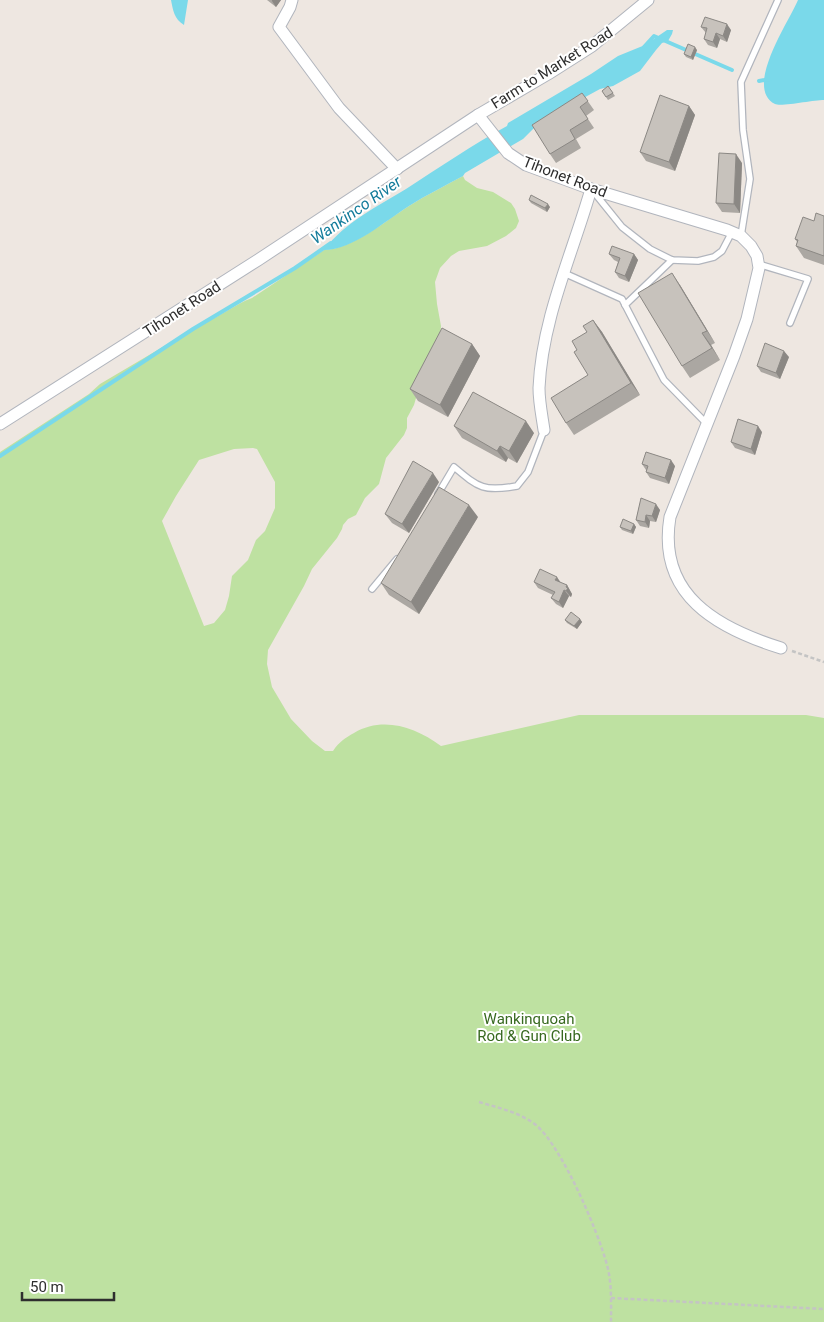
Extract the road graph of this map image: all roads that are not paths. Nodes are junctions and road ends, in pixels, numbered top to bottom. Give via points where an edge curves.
1 (292, 0) edge
2 (648, 0) edge
3 (778, 0) edge
4 (478, 115) junction
5 (397, 169) junction
6 (592, 190) junction
7 (737, 234) junction
8 (672, 260) junction
9 (758, 264) junction
10 (564, 273) junction
11 (625, 305) junction
12 (790, 323) dead end
13 (0, 424) edge
14 (707, 424) junction
15 (544, 430) joint
16 (435, 499) edge
17 (400, 554) edge
18 (372, 589) dead end
19 (781, 648) road end

1 - 5 street via 279,26 339,108
2 - 4 street, Farm to Market Road via 592,46
3 - 7 lane via 741,82 750,179
4 - 5 street, Tihonet Road
4 - 6 street, Tihonet Road via 508,153 526,166
5 - 13 street, Tihonet Road
6 - 7 street, Tihonet Road
6 - 8 lane via 622,227 650,249
6 - 10 street
7 - 8 lane via 714,257 698,261
7 - 9 street via 751,246
8 - 11 lane
9 - 12 lane via 808,279
9 - 14 street via 747,319
10 - 11 lane via 622,299
10 - 15 street via 546,332 542,363 539,390
11 - 14 lane via 664,380
14 - 19 street via 670,518 668,538 674,570 682,588 706,614 738,632
15 - 16 lane via 528,472 517,486 494,490 473,483 454,467
17 - 18 lane

